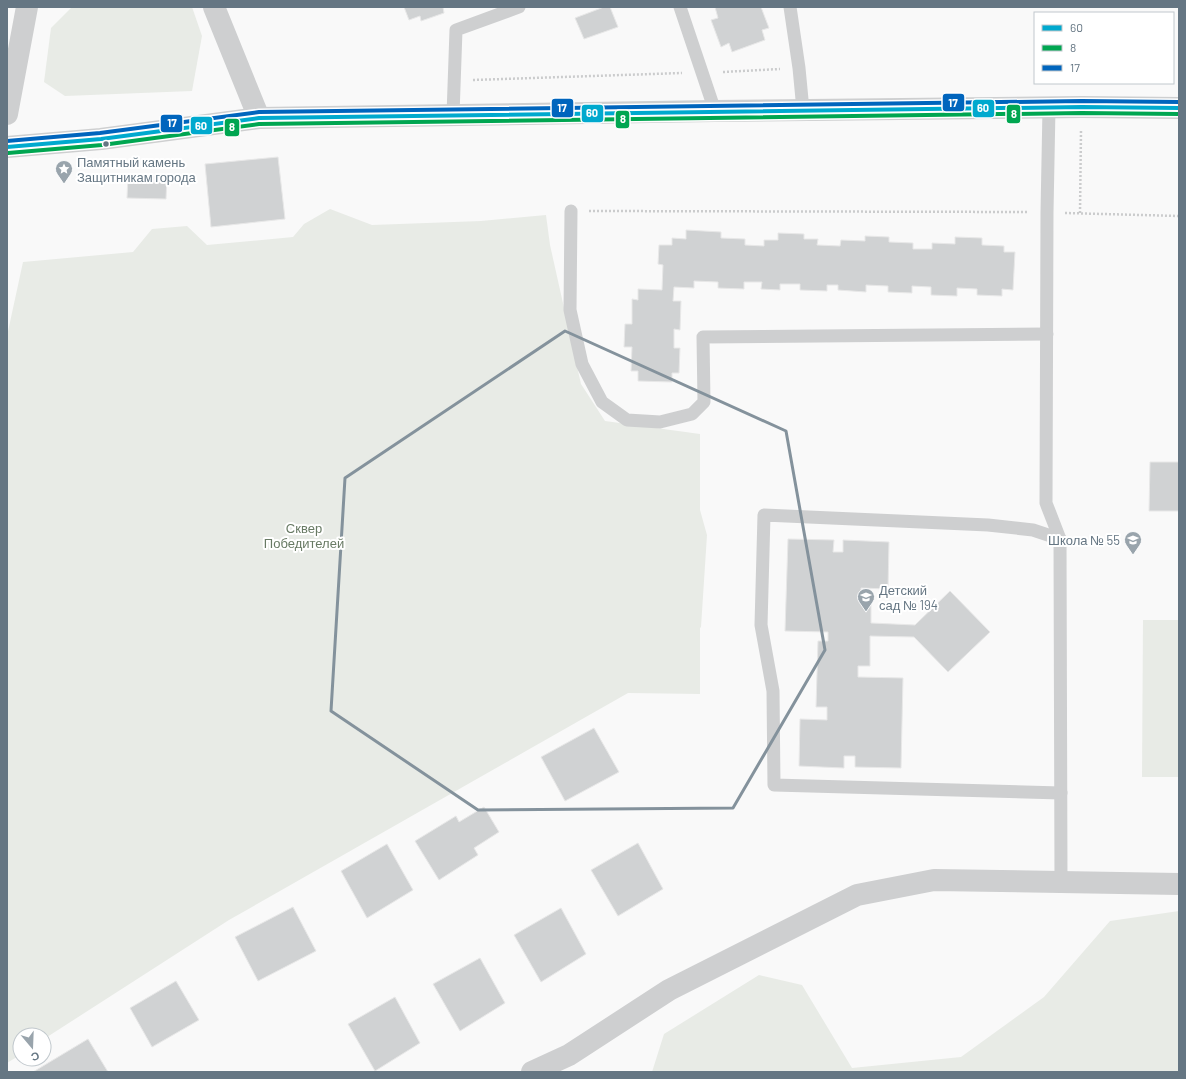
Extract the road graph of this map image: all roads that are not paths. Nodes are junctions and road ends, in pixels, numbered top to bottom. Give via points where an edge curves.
1 (27, 7) edge
2 (214, 7) edge
3 (518, 7) edge
4 (680, 7) edge
5 (790, 7) edge
6 (1049, 108) junction
7 (1179, 108) edge
8 (802, 110) junction
9 (715, 111) junction
10 (7, 114) edge
11 (453, 115) junction
12 (259, 118) junction
13 (7, 147) edge
14 (571, 211) road end
15 (1047, 334) junction
16 (1060, 539) junction
17 (1061, 793) junction
18 (1061, 882) junction
19 (1179, 884) edge
20 (532, 1072) edge

1 - 10 street
2 - 12 street
3 - 11 lane via 456,30
4 - 9 lane
5 - 8 lane
6 - 7 street
6 - 8 street
6 - 15 lane
8 - 9 street
9 - 11 street
11 - 12 street
12 - 13 street via 101,139
14 - 15 lane via 570,310 582,364 602,402 627,420 660,422 692,414 704,402 703,337
15 - 16 lane via 1046,503
16 - 17 lane
16 - 17 lane via 1034,530 988,525 764,515 761,625 773,691 774,784
17 - 18 lane
18 - 19 street
18 - 20 street via 934,880 857,895 669,990 569,1055

